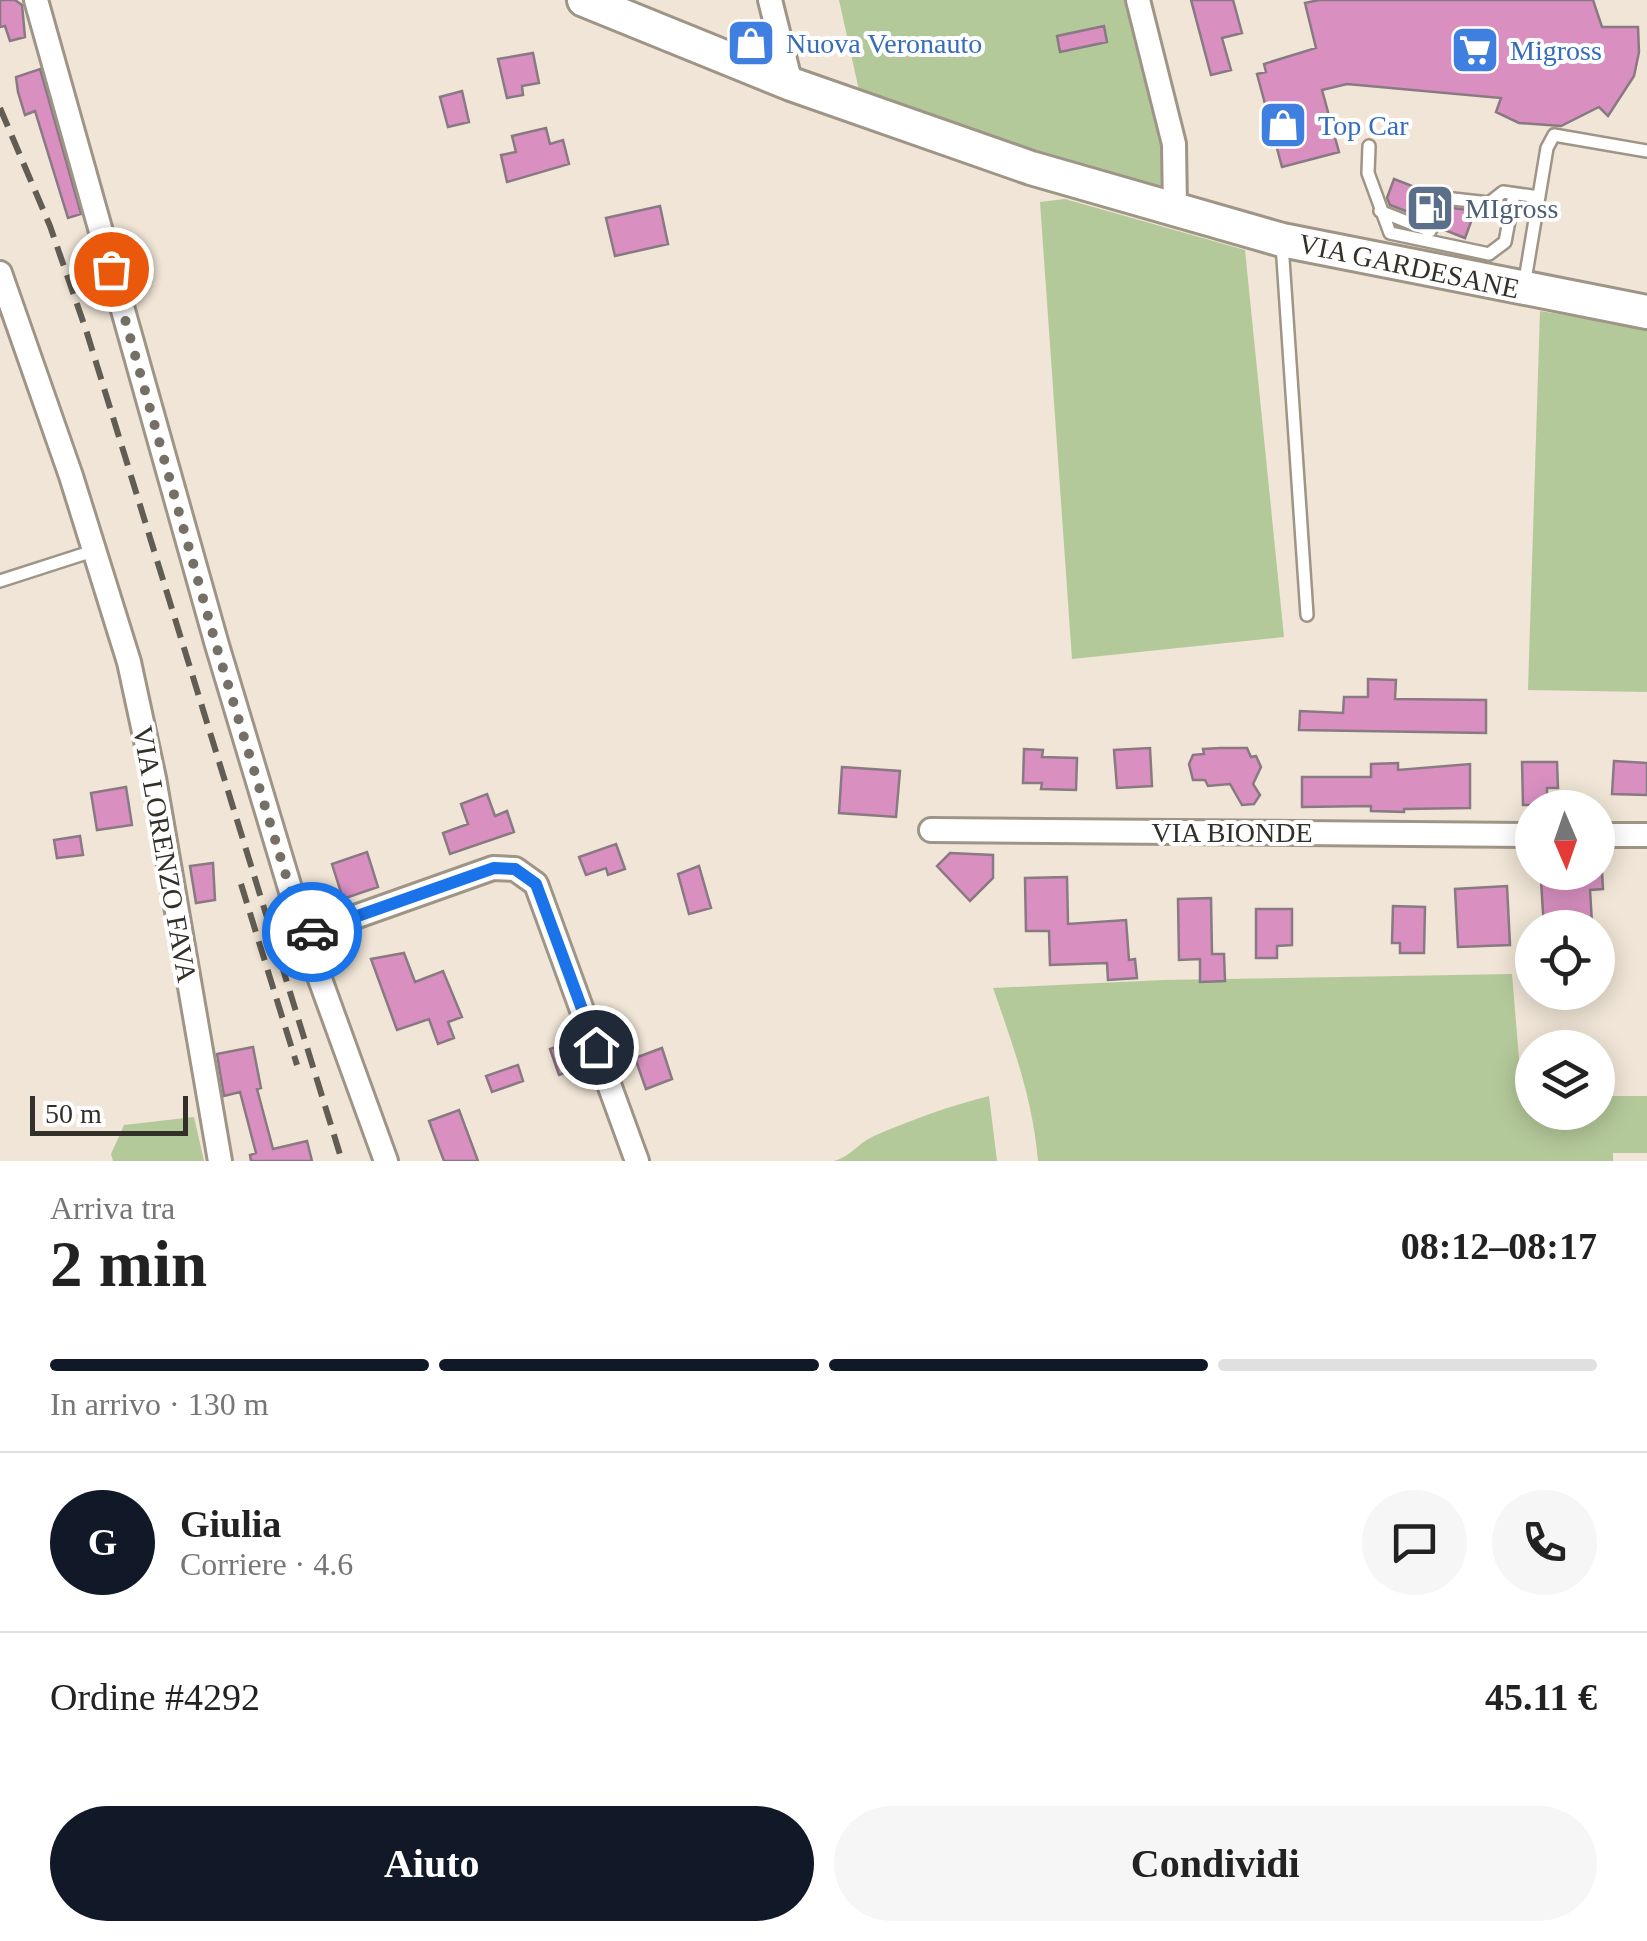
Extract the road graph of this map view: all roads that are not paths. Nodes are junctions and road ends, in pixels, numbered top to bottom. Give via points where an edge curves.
1 (36, 0) edge
2 (584, 0) edge
3 (770, 0) edge
4 (1138, 0) edge
5 (791, 84) junction
6 (1369, 146) dead end
7 (1644, 147) edge
8 (1514, 194) junction
9 (1539, 197) junction
10 (1444, 198) dead end
11 (1174, 210) junction
12 (1380, 211) junction
13 (1433, 226) dead end
14 (1282, 240) junction
15 (0, 274) edge
16 (1523, 290) junction
17 (1647, 312) edge
18 (93, 552) junction
19 (0, 581) edge
20 (1307, 615) dead end
21 (931, 830) dead end
22 (1515, 834) edge
23 (1615, 835) edge
24 (1647, 835) edge
25 (304, 935) junction
26 (220, 1161) edge
27 (386, 1161) edge
28 (637, 1161) edge

1 - 25 street
2 - 5 main road, VIA GARDESANE
3 - 5 street
4 - 11 street via 1174,144
5 - 11 main road, VIA GARDESANE
6 - 12 lane via 1368,174
7 - 9 lane via 1554,135
8 - 9 lane
8 - 10 lane via 1502,192 1489,203
8 - 12 lane via 1505,242 1489,254 1399,237
9 - 16 lane
11 - 14 main road, VIA GARDESANE
12 - 13 lane via 1430,232
14 - 16 main road, VIA GARDESANE
14 - 20 lane
15 - 18 street, VIA LORENZO FAVA
16 - 17 main road, VIA GARDESANE
18 - 19 lane
18 - 26 street, VIA LORENZO FAVA via 128,662 154,778
21 - 22 street, VIA BIONDE
23 - 24 street
25 - 27 street
25 - 28 street via 494,868 515,869 536,884

